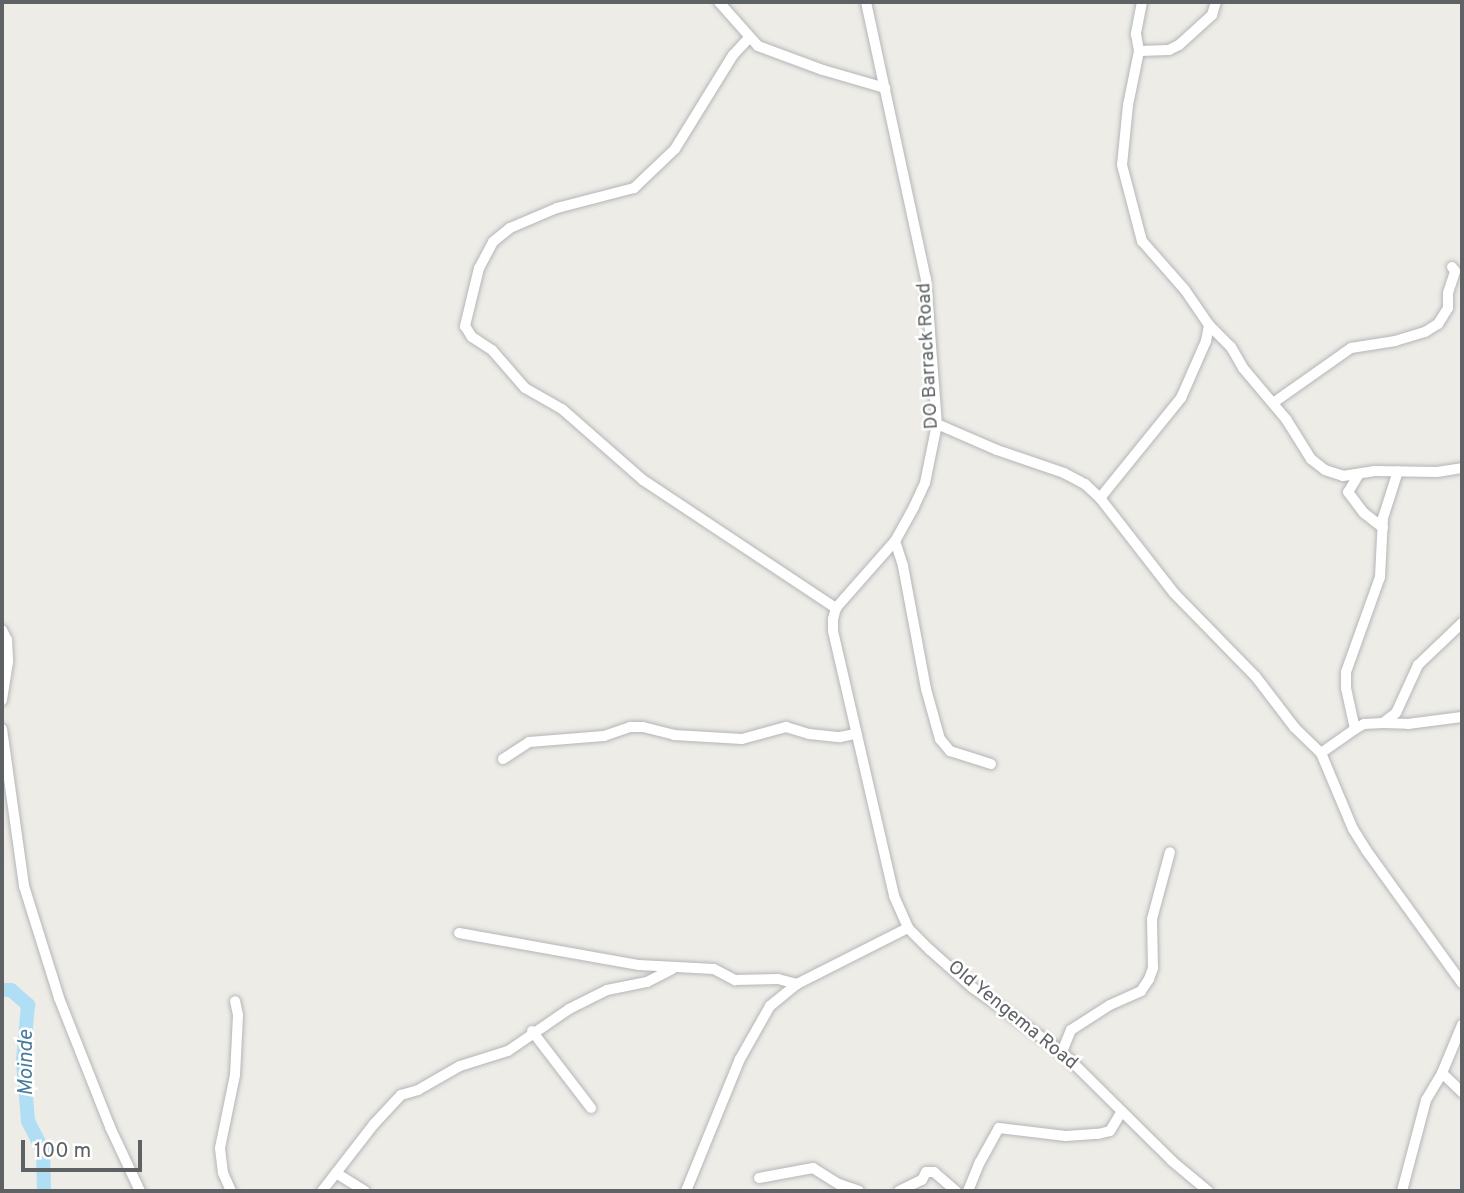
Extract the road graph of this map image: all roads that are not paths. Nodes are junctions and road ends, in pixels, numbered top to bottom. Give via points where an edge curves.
1 (719, 2) edge
2 (866, 2) edge
3 (1142, 2) edge
4 (1216, 2) edge
5 (748, 38) junction
6 (1139, 51) junction
7 (886, 88) junction
8 (1452, 267) dead end
9 (1209, 325) junction
10 (1273, 403) junction
11 (937, 424) junction
12 (1462, 468) edge
13 (1398, 471) junction
14 (1359, 474) junction
15 (1100, 498) junction
16 (1383, 528) junction
17 (895, 541) junction
18 (836, 608) junction
19 (1462, 623) edge
20 (2, 630) edge
21 (2, 701) edge
22 (1462, 717) edge
23 (1383, 723) junction
24 (2, 729) edge
25 (1355, 729) junction
26 (856, 734) junction
27 (1321, 753) junction
28 (503, 759) dead end
29 (991, 764) dead end
30 (1170, 852) dead end
31 (908, 928) junction
32 (459, 933) dead end
33 (672, 969) junction
34 (1462, 983) edge
35 (797, 984) junction
36 (234, 1001) dead end
37 (1462, 1025) edge
38 (532, 1031) junction
39 (1062, 1052) junction
40 (1442, 1073) junction
41 (1462, 1092) edge
42 (591, 1108) dead end
43 (1122, 1111) junction
44 (336, 1173) junction
45 (759, 1178) dead end
46 (139, 1191) edge
47 (231, 1191) edge
48 (322, 1191) edge
49 (365, 1191) edge
50 (686, 1191) edge
51 (859, 1191) edge
52 (899, 1191) edge
53 (956, 1191) edge
54 (968, 1191) edge
55 (1209, 1191) edge
56 (1402, 1191) edge

1 - 5 street
2 - 7 street, DO Barrack Road
3 - 6 street via 1136,34
4 - 6 street via 1212,15 1179,45
5 - 7 street via 781,56
5 - 18 street via 675,149 634,188 557,208 510,228 493,242 479,268 465,326 524,387 562,409 643,480
6 - 9 street via 1122,165 1131,206 1142,241
7 - 11 street, DO Barrack Road via 926,279
8 - 10 street via 1448,308 1438,324 1395,341 1351,348
9 - 10 street
9 - 15 street via 1181,398
10 - 14 street via 1311,459 1343,476
11 - 15 street via 1064,473
11 - 17 street, DO Barrack Road via 925,483
12 - 13 street
13 - 14 street
13 - 16 street
14 - 16 street via 1348,492
15 - 27 street via 1174,593 1256,677 1295,728
16 - 25 street via 1380,577 1346,672
17 - 18 street, DO Barrack Road
17 - 29 street via 940,739 950,751
18 - 26 street via 832,631
19 - 23 street via 1418,665 1396,713
20 - 21 street via 8,662
22 - 23 street
23 - 25 street
24 - 46 street via 24,886 59,998
25 - 27 street
26 - 28 street via 809,734 786,727 742,739 674,736 630,727 604,736 530,742
26 - 31 street via 894,896
27 - 34 street via 1353,829
30 - 39 street via 1152,919 1149,979 1142,991 1071,1030
31 - 35 street
31 - 39 street, Old Yengema Road via 973,988
32 - 33 street
33 - 35 street via 691,965 714,969 735,980 778,979
33 - 38 street via 647,982 607,990
35 - 50 street via 770,1006 754,1032
36 - 47 street via 238,1015 235,1075 220,1148
37 - 40 street
38 - 42 street
38 - 44 street via 508,1051 460,1066 401,1095
39 - 43 street, Old Yengema Road
40 - 41 street
40 - 56 street via 1426,1100
43 - 54 street via 1110,1131 1098,1134 1041,1135 999,1128
43 - 55 street, Old Yengema Road
44 - 48 street
44 - 49 street
45 - 51 street via 813,1168
52 - 53 street via 922,1180 926,1172 934,1172

